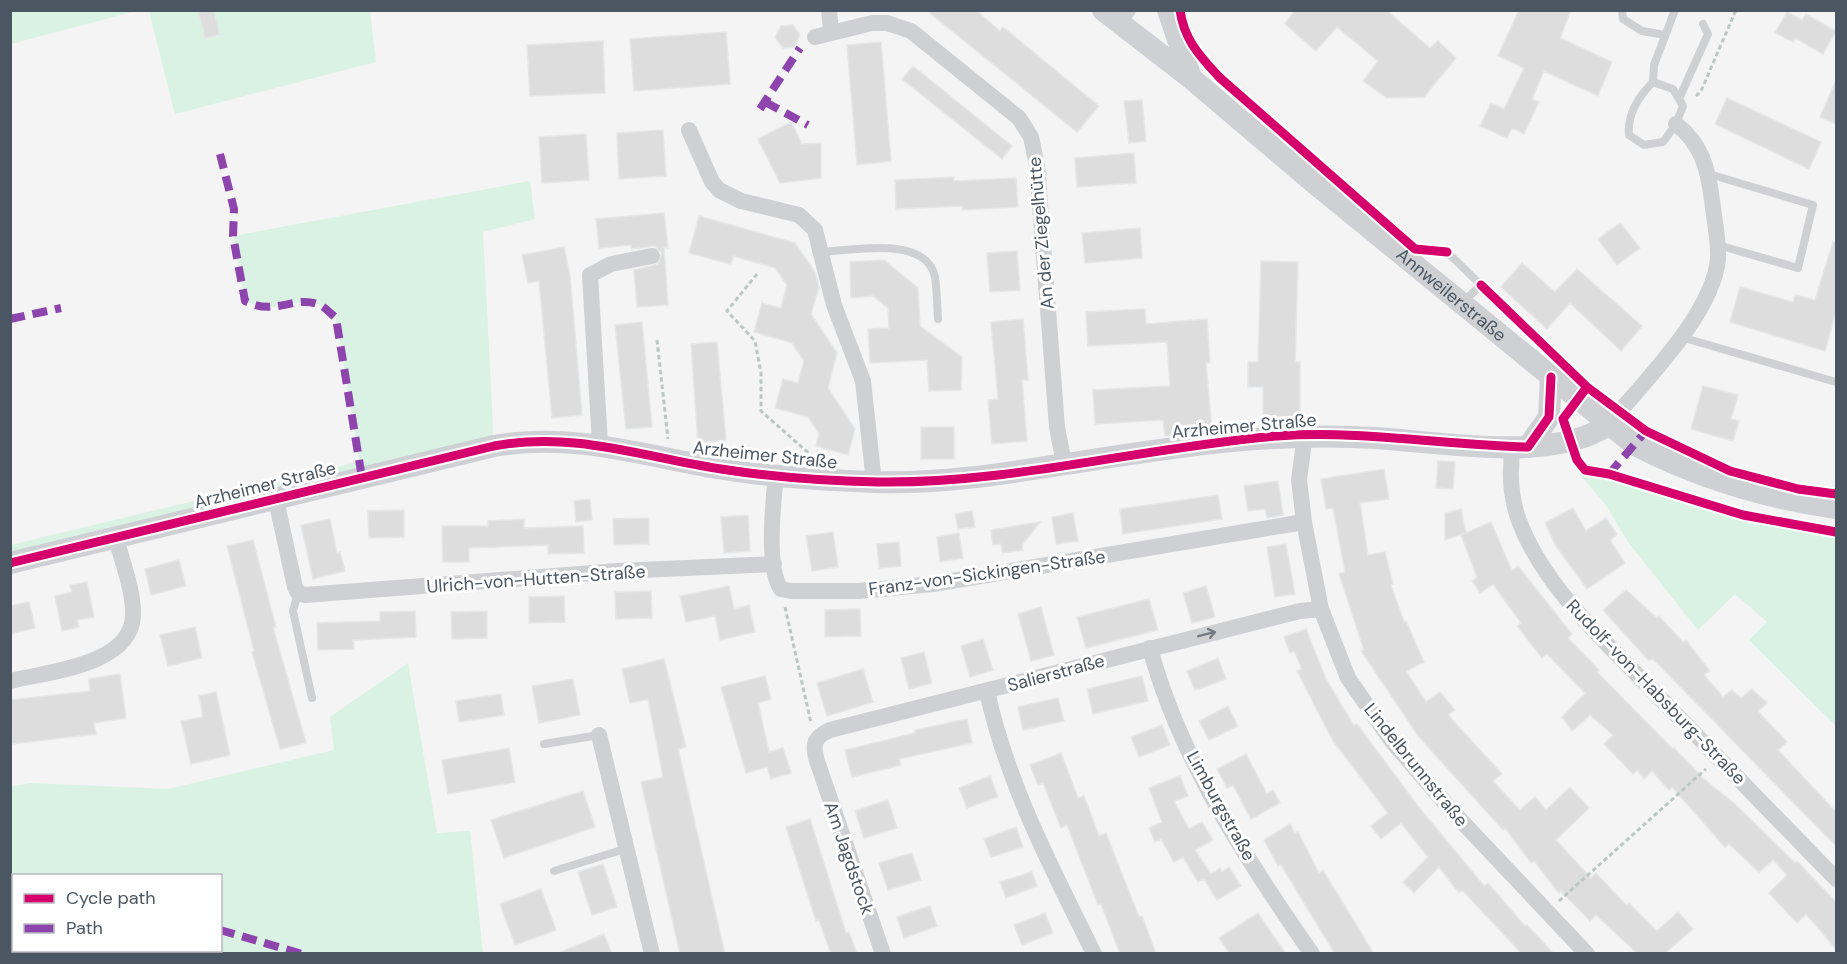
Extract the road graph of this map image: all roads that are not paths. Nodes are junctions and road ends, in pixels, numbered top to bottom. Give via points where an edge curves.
1 (829, 10) edge
2 (1168, 10) edge
3 (1622, 10) edge
4 (1675, 10) edge
5 (1116, 14) edge
6 (1703, 24) dead end
7 (1665, 35) junction
8 (1192, 79) junction
9 (1653, 82) junction
10 (1681, 103) junction
11 (1677, 124) junction
12 (689, 130) dead end
13 (1709, 174) junction
14 (1718, 245) junction
15 (822, 252) junction
16 (1447, 252) dead end
17 (652, 256) dead end
18 (1462, 304) junction
19 (938, 319) dead end
20 (1681, 337) junction
21 (1551, 377) junction
22 (1836, 382) edge
23 (1608, 425) junction
24 (1305, 435) junction
25 (600, 444) junction
26 (1521, 447) junction
27 (1064, 464) junction
28 (776, 476) junction
29 (874, 482) junction
30 (276, 500) junction
31 (1836, 508) edge
32 (1304, 522) junction
33 (116, 538) junction
34 (10, 563) edge
35 (774, 564) junction
36 (298, 593) junction
37 (1321, 609) junction
38 (1150, 648) junction
39 (10, 681) edge
40 (987, 691) junction
41 (312, 698) dead end
42 (599, 735) joint
43 (544, 744) dead end
44 (817, 761) joint
45 (628, 848) junction
46 (554, 871) dead end
47 (1836, 879) edge
48 (652, 954) edge
49 (883, 954) edge
50 (1094, 954) edge
51 (1312, 954) edge
52 (1587, 954) edge

1 - 27 street, An der Ziegelhütte via 823,34 872,23 910,31 1025,124 1036,152 1057,427
2 - 8 street
3 - 7 lane via 1623,19 1642,31
4 - 7 lane
5 - 8 street, Annweilerstraße
6 - 10 lane via 1708,34
7 - 9 lane via 1654,65
8 - 18 street, Annweilerstraße
9 - 10 lane via 1674,89
9 - 11 lane via 1635,106 1628,124 1629,135 1644,145 1663,142
10 - 11 lane
11 - 13 street via 1693,139
12 - 15 street via 719,190 741,201 798,215 816,230
13 - 14 street
13 - 14 lane via 1813,205 1798,268
14 - 20 street via 1708,294
15 - 19 lane via 895,248 926,260 934,275
15 - 29 street via 834,304 863,381
16 - 18 lane via 1480,285
17 - 25 street via 611,264 590,275
18 - 21 street, Annweilerstraße
20 - 22 lane
20 - 23 street
21 - 23 street, Annweilerstraße
21 - 26 street via 1549,417
23 - 26 street, Arzheimer Straße via 1572,443
23 - 31 street, Annweilerstraße via 1635,445 1692,473 1759,493
24 - 26 street, Arzheimer Straße
24 - 27 street, Arzheimer Straße via 1191,445
24 - 32 street, Lindelbrunnstraße via 1299,480
25 - 28 street, Arzheimer Straße
25 - 30 street, Arzheimer Straße via 514,442
26 - 47 street, Rudolf-von-Habsburg-Straße via 1510,485 1518,519 1560,590
27 - 29 street, Arzheimer Straße via 994,476
28 - 29 street, Arzheimer Straße
28 - 35 street
30 - 33 street, Arzheimer Straße
30 - 36 street
32 - 35 street, Franz-von-Sickingen-Straße via 933,584 859,591 781,589
32 - 37 street, Lindelbrunnstraße
33 - 34 street, Arzheimer Straße
33 - 39 street via 133,614 123,643 103,656
35 - 36 street, Ulrich-von-Hutten-Straße via 579,574 315,596
36 - 41 lane via 293,611
38 -> 37 street, Salierstraße
37 - 52 street, Lindelbrunnstraße via 1348,678 1384,732 1452,812
38 - 40 street, Salierstraße
38 - 51 street, Limburgstraße via 1169,703 1207,786
40 - 44 street, Salierstraße via 830,730 814,740
40 - 50 street via 999,739 1026,811
42 - 43 lane
42 - 45 street
44 - 49 street, Am Jagdstock
45 - 46 lane
45 - 48 street

